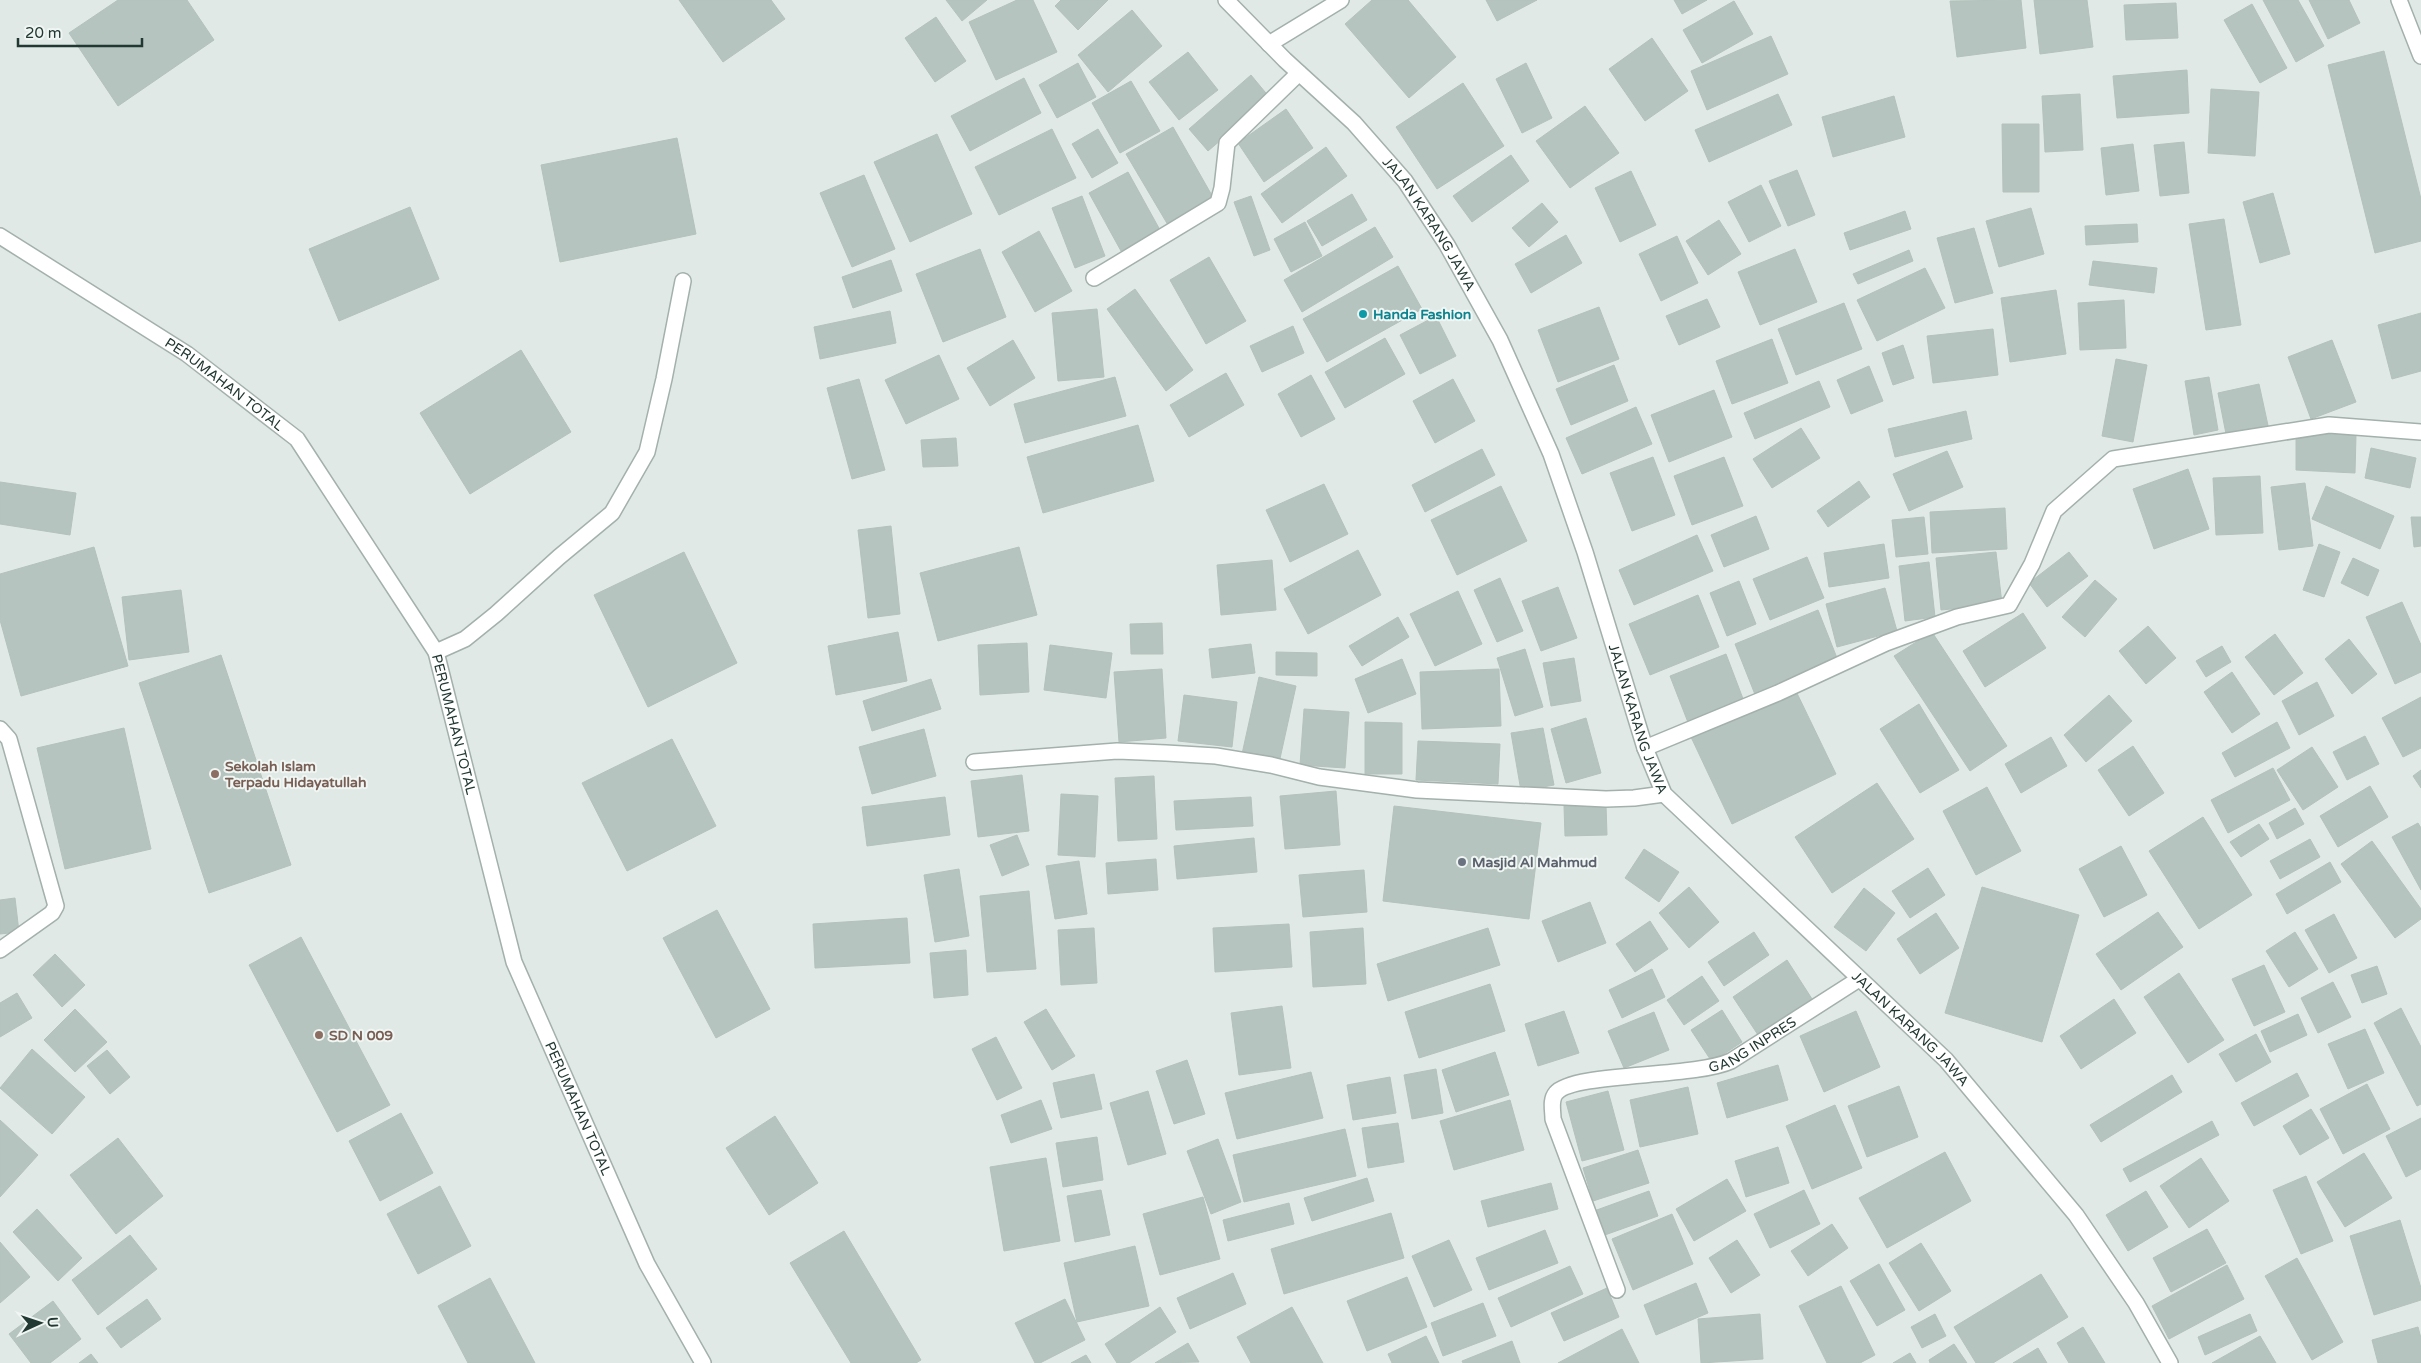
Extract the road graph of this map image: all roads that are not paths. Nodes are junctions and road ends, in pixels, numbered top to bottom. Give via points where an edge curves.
1 (1226, 0) edge
2 (1341, 0) edge
3 (2399, 0) edge
4 (1269, 44) junction
5 (2421, 56) edge
6 (1299, 73) junction
7 (0, 236) edge
8 (1094, 278) dead end
9 (683, 281) dead end
10 (2421, 432) edge
11 (436, 652) junction
12 (0, 729) edge
13 (1645, 748) junction
14 (974, 762) dead end
15 (1664, 794) junction
16 (0, 950) edge
17 (1860, 979) junction
18 (1617, 1290) dead end
19 (703, 1363) edge
20 (2170, 1363) edge

1 - 4 street, JALAN KARANG JAWA
2 - 4 street
3 - 5 street
4 - 6 street, JALAN KARANG JAWA
6 - 8 street via 1227,143 1218,203
6 - 13 street, JALAN KARANG JAWA via 1354,123 1405,181 1447,245 1500,340 1551,454 1585,552
7 - 11 street, PERUMAHAN TOTAL via 186,354 297,439
9 - 11 street via 647,452 612,513 465,639
10 - 13 street via 2329,425 2113,459 2054,511 2032,564 2009,605 1956,617 1886,643 1778,693
11 - 19 street, PERUMAHAN TOTAL via 514,962 647,1264
12 - 16 street via 9,739 56,906 52,913
13 - 15 street, JALAN KARANG JAWA
14 - 15 street via 1116,751 1166,753 1216,756 1318,776 1418,790 1606,798
15 - 17 street, JALAN KARANG JAWA
17 - 18 street, GANG INPRES via 1717,1068 1592,1080 1557,1092 1552,1100 1554,1119
17 - 20 street, JALAN KARANG JAWA via 1946,1060 2076,1215 2136,1303

